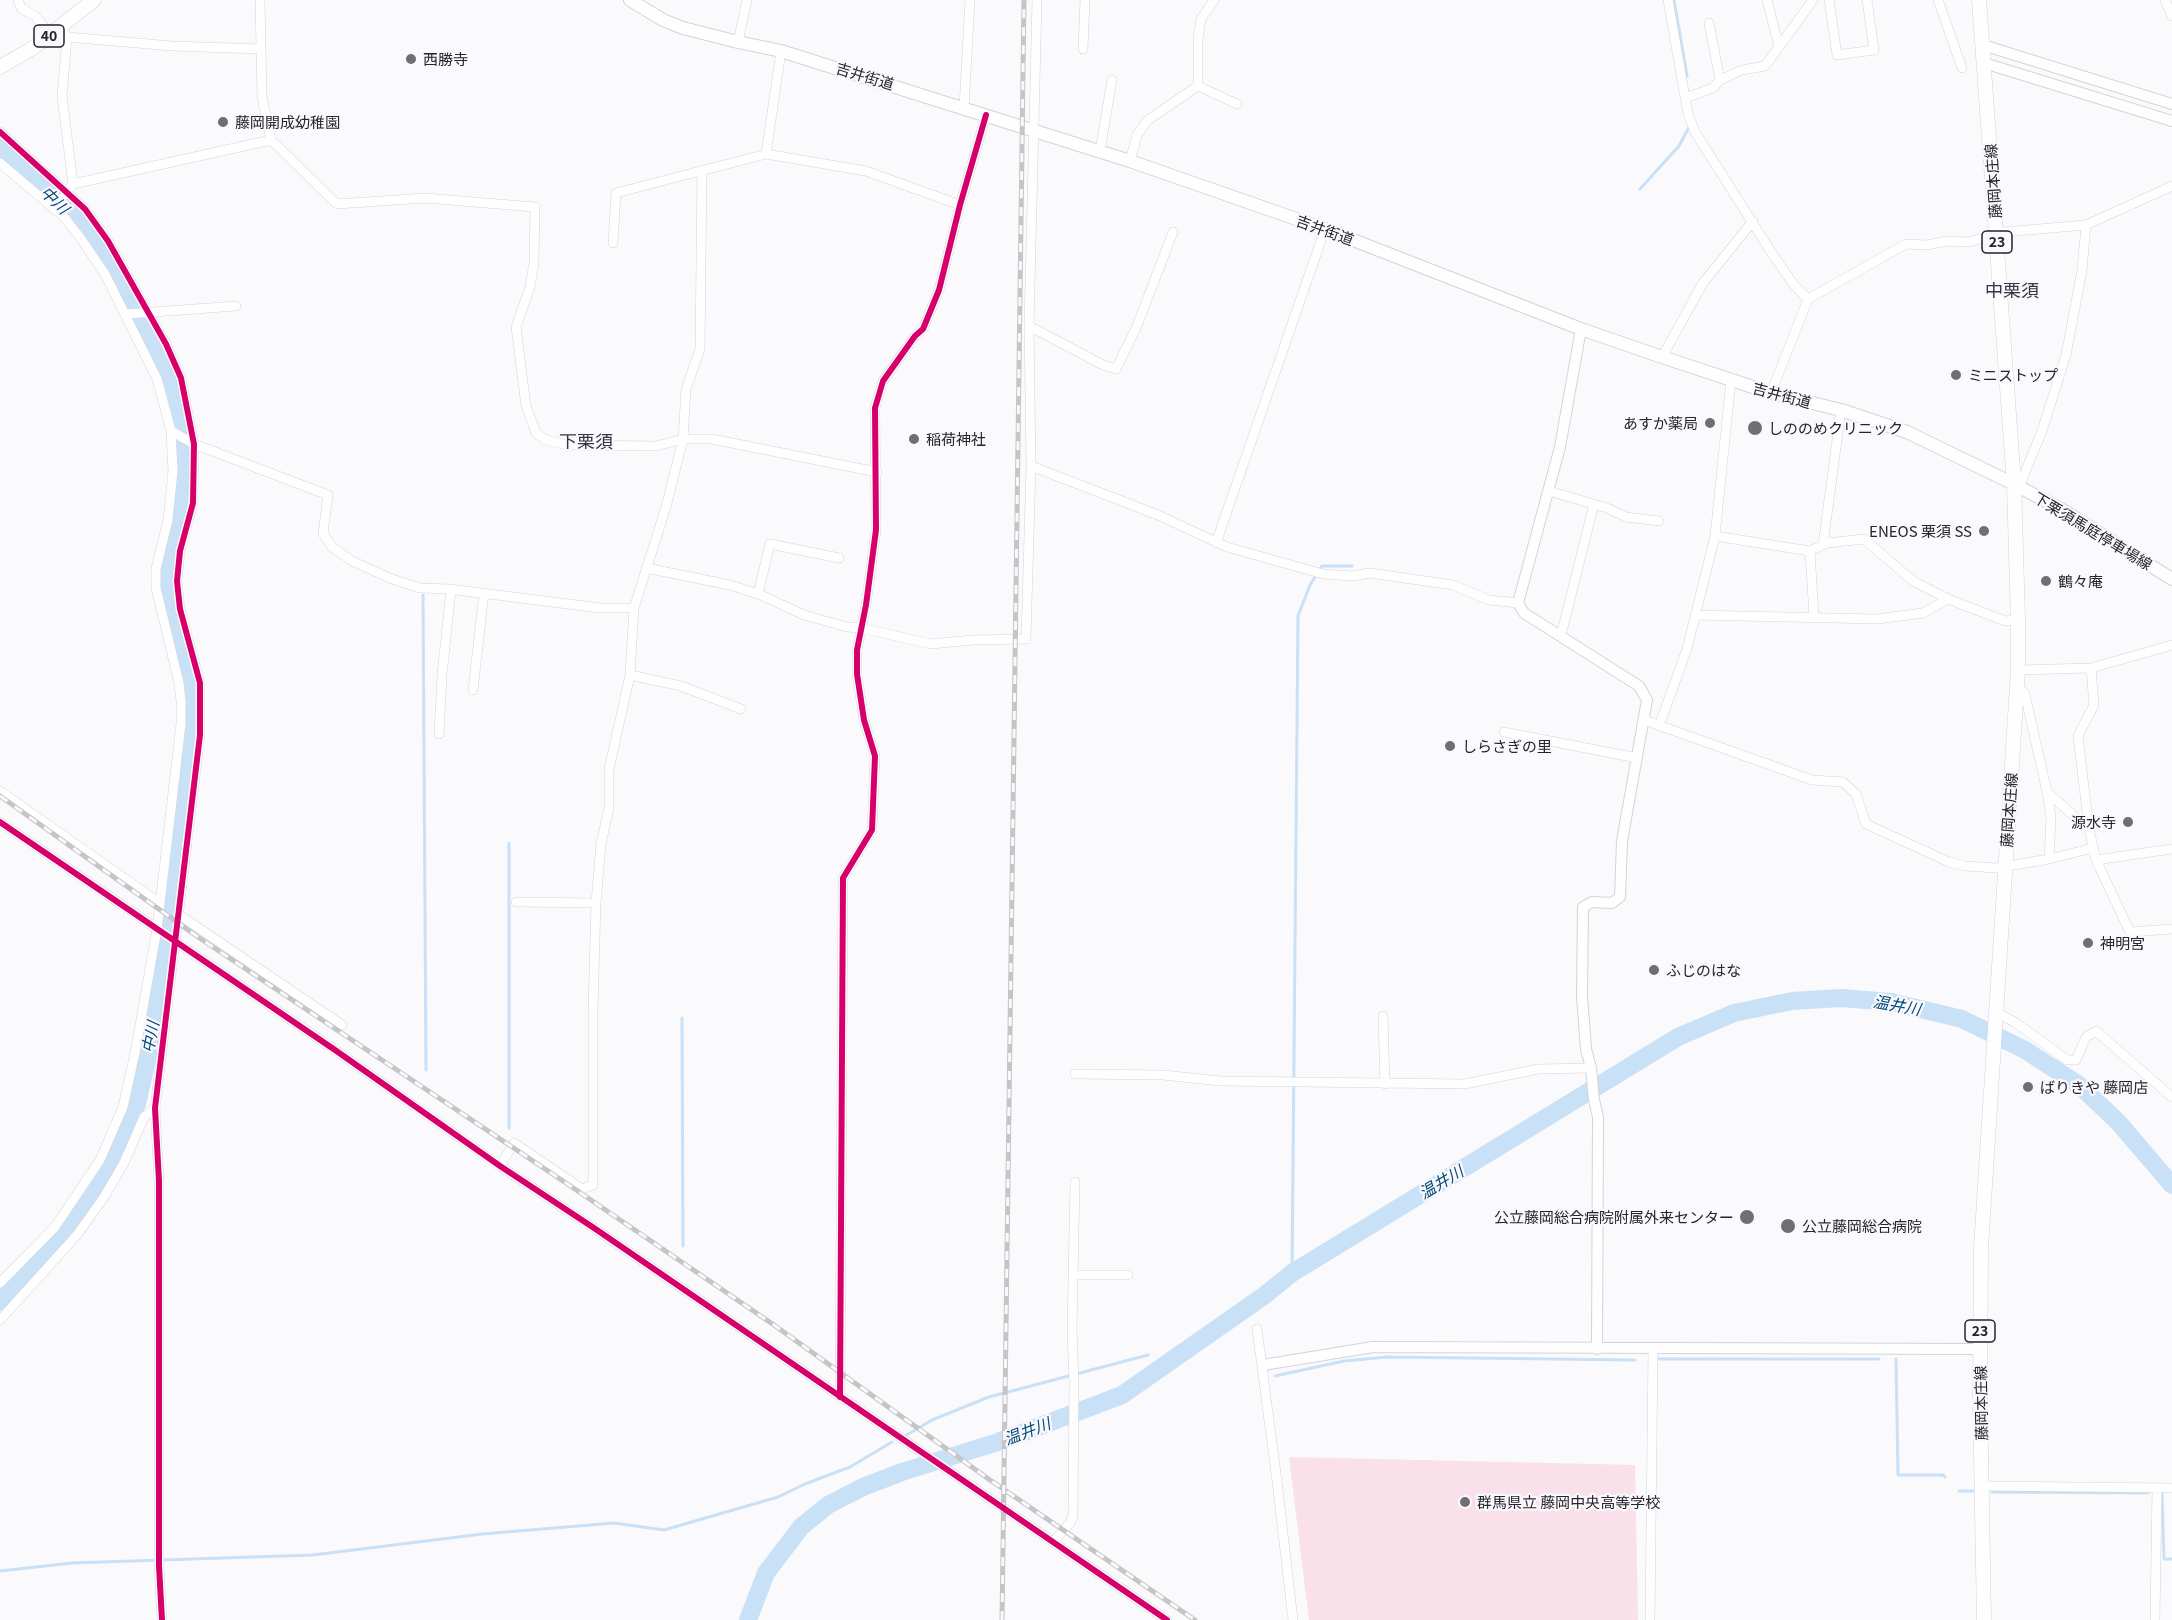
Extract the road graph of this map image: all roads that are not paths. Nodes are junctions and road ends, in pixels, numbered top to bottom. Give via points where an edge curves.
1 (18, 0) edge
2 (94, 0) edge
3 (260, 0) edge
4 (630, 0) edge
5 (747, 0) edge
6 (970, 0) edge
7 (1037, 0) edge
8 (1085, 0) edge
9 (1214, 0) edge
10 (1668, 0) edge
11 (1767, 0) edge
12 (1813, 0) edge
13 (1829, 0) edge
14 (1867, 0) edge
15 (1938, 0) edge
16 (1979, 0) edge
17 (2165, 0) edge
18 (2172, 16) edge
19 (1708, 23) dead end
20 (64, 31) junction
21 (51, 35) junction
22 (738, 42) junction
23 (1983, 45) junction
24 (1779, 47) junction
25 (261, 49) junction
26 (1083, 49) dead end
27 (781, 51) junction
28 (1984, 63) junction
29 (0, 67) edge
30 (1962, 68) dead end
31 (1112, 80) dead end
32 (1720, 80) junction
33 (1198, 86) junction
34 (1685, 98) junction
35 (1237, 104) dead end
36 (2172, 104) edge
37 (964, 108) junction
38 (986, 115) junction
39 (2172, 121) edge
40 (1033, 130) junction
41 (0, 132) edge
42 (271, 140) junction
43 (1100, 152) junction
44 (766, 154) junction
45 (1130, 161) junction
46 (0, 163) edge
47 (702, 171) junction
48 (2172, 186) edge
49 (70, 187) junction
50 (960, 205) junction
51 (54, 209) junction
52 (1753, 221) junction
53 (2086, 225) junction
54 (1325, 230) junction
55 (1173, 232) dead end
56 (1996, 233) junction
57 (613, 243) dead end
58 (1808, 299) junction
59 (236, 306) dead end
60 (126, 314) junction
61 (149, 314) junction
62 (1029, 326) junction
63 (1581, 329) junction
64 (1662, 357) junction
65 (1731, 380) junction
66 (1771, 393) junction
67 (1840, 410) junction
68 (171, 431) junction
69 (683, 438) junction
70 (194, 444) junction
71 (1031, 466) junction
72 (877, 472) junction
73 (2016, 485) junction
74 (1548, 491) junction
75 (1594, 504) junction
76 (1659, 521) dead end
77 (1714, 536) junction
78 (1216, 543) junction
79 (1823, 545) junction
80 (1810, 551) junction
81 (839, 558) dead end
82 (646, 568) junction
83 (2172, 579) edge
84 (451, 589) junction
85 (484, 593) junction
86 (758, 594) junction
87 (1948, 599) junction
88 (1518, 603) junction
89 (634, 608) junction
90 (1695, 615) junction
91 (1815, 618) junction
92 (2018, 620) junction
93 (861, 628) junction
94 (1561, 635) junction
95 (2172, 645) edge
96 (2091, 668) junction
97 (630, 675) junction
98 (2018, 677) junction
99 (473, 690) dead end
100 (741, 709) dead end
101 (1644, 720) junction
102 (1659, 726) junction
103 (1504, 732) dead end
104 (439, 734) dead end
105 (1637, 758) junction
106 (0, 791) edge
107 (2047, 792) junction
108 (0, 822) edge
109 (2089, 828) junction
110 (2093, 848) junction
111 (2172, 849) edge
112 (2049, 859) junction
113 (2096, 860) junction
114 (2005, 865) junction
115 (158, 902) junction
116 (516, 903) dead end
117 (596, 903) junction
118 (178, 914) junction
119 (2172, 928) edge
120 (156, 929) junction
121 (174, 940) junction
122 (1383, 1016) dead end
123 (1996, 1017) junction
124 (342, 1025) dead end
125 (1591, 1068) junction
126 (1076, 1074) dead end
127 (1385, 1084) junction
128 (2172, 1097) edge
129 (155, 1108) junction
130 (500, 1166) junction
131 (1075, 1182) dead end
132 (1074, 1275) junction
133 (1128, 1275) dead end
134 (0, 1283) edge
135 (0, 1320) edge
136 (1257, 1329) dead end
137 (1597, 1349) junction
138 (1653, 1349) junction
139 (1980, 1349) junction
140 (1263, 1365) junction
141 (840, 1397) junction
142 (1983, 1486) junction
143 (2157, 1488) junction
144 (2172, 1488) edge
145 (1053, 1542) junction
146 (162, 1620) edge
147 (1167, 1620) edge
148 (1293, 1620) edge
149 (1650, 1620) edge
150 (1984, 1620) edge
151 (2155, 1620) edge

1 - 21 street via 21,8 35,16
2 - 20 main road, 40
3 - 25 street
4 - 22 main road, 吉井街道 via 673,24
5 - 22 street
6 - 37 street
7 - 40 street
8 - 26 street
9 - 33 street via 1202,19 1198,39
10 - 34 street
11 - 24 street
12 - 24 street
13 - 14 street via 1837,55 1874,50
15 - 30 street
16 - 23 main road, 藤岡本庄線 / 23
17 - 18 street
19 - 32 street
20 - 21 main road, 40
20 - 25 street via 172,46
20 - 49 street via 62,96
21 - 29 main road, 40
22 - 27 main road, 吉井街道
23 - 28 main road, 藤岡本庄線 / 23
23 - 36 street
24 - 32 street via 1765,66 1742,70
25 - 42 street via 261,98
27 - 37 main road, 吉井街道
27 - 44 street
28 - 39 street
28 - 56 main road, 藤岡本庄線 / 23
31 - 43 street
32 - 34 street via 1713,88
33 - 35 street
33 - 45 street via 1148,120 1137,135
34 - 52 street via 1695,132
37 - 38 main road, 吉井街道
38 - 40 main road, 吉井街道
38 - 50 street
40 - 43 main road, 吉井街道
40 - 62 street
41 - 49 street
42 - 49 street
42 - 69 street via 337,204 425,198 535,207 534,263 516,327 526,406 536,433 567,445 656,446
43 - 45 main road, 吉井街道
44 - 47 street
44 - 50 street via 866,171
45 - 54 main road, 吉井街道
46 - 51 street
47 - 57 street via 616,194
47 - 69 street via 700,349 686,389
48 - 53 street
49 - 51 street
49 - 61 street via 108,241
50 - 72 street via 939,290 923,329 883,381 875,408
51 - 60 street via 95,259
52 - 58 street via 1794,285
52 - 64 street via 1702,283
53 - 56 street
53 - 73 street via 2066,356 2042,431
54 - 63 main road, 吉井街道
54 - 78 street
55 - 62 street via 1116,369
56 - 58 street via 1969,242 1905,244
56 - 73 main road, 藤岡本庄線 / 23
58 - 66 street
59 - 61 street
60 - 61 street
60 - 68 street via 157,379
61 - 70 street via 181,378
62 - 71 street
63 - 64 main road, 吉井街道
63 - 74 street
64 - 65 main road, 吉井街道
65 - 66 main road, 吉井街道
65 - 77 street
66 - 67 main road, 吉井街道
67 - 73 main road, 吉井街道 via 1907,432
67 - 79 street
68 - 70 street
68 - 115 street via 172,481 156,588 179,683 181,723
69 - 72 street via 712,439
69 - 82 street via 657,541
70 - 84 street via 328,495 322,533 334,549 352,561 420,588
70 - 118 street via 193,503 180,551 177,581 180,609 200,683 200,735
71 - 78 street via 1158,515
71 - 93 street via 1026,639 931,644
72 - 93 street via 876,530
73 - 83 main road, 下栗須馬庭停車場線
73 - 92 main road, 藤岡本庄線 / 23
74 - 75 street
74 - 88 street
75 - 76 street via 1626,516
75 - 94 street
77 - 80 street
77 - 90 street
78 - 88 street via 1323,574 1370,573 1453,585 1489,600
79 - 80 street
79 - 87 street via 1864,539 1912,581
80 - 91 street
81 - 86 street via 770,543
82 - 86 street
82 - 89 street
84 - 85 street
84 - 104 street
85 - 89 street via 600,608
85 - 99 street
86 - 93 street via 804,615
87 - 91 street via 1923,613 1877,619
87 - 92 street via 2006,621
88 - 94 street via 1524,613
89 - 97 street
90 - 91 street
90 - 102 street
92 - 98 main road, 藤岡本庄線 / 23
93 - 141 street via 857,674 864,720 875,756 872,830 843,878
94 - 101 street via 1639,686 1647,700
95 - 96 street
96 - 98 street
96 - 109 street via 2094,705 2078,736
97 - 100 street via 681,686
97 - 117 street via 609,769 609,808 601,844
98 - 107 street
98 - 114 main road, 藤岡本庄線 / 23
101 - 102 street
101 - 105 street
102 - 114 street via 1812,780 1843,782 1856,794 1866,824 1949,862 1996,868
103 - 105 street
105 - 125 street via 1622,841 1620,897 1612,903 1592,902 1583,907 1581,996
106 - 115 street
107 - 109 street
107 - 112 street via 2051,817
108 - 120 street
109 - 110 street
110 - 112 street
110 - 113 street
111 - 113 street
112 - 114 street
113 - 119 street via 2130,932
114 - 123 main road, 藤岡本庄線 / 23
115 - 120 street
116 - 117 street
117 - 130 street via 593,1185 582,1189 513,1143
118 - 121 street
118 - 124 street
120 - 121 street
120 - 134 street via 123,1107 100,1160 55,1227
121 - 129 street
121 - 130 street
122 - 127 street
123 - 128 street via 2016,1023 2067,1060 2076,1060 2086,1036 2096,1031
123 - 139 main road, 藤岡本庄線 / 23 via 1981,1248
125 - 127 street via 1538,1069 1465,1084
125 - 137 street via 1598,1117
126 - 127 street
129 - 135 street via 144,1117 124,1163 77,1235
129 - 146 street via 159,1181
130 - 141 street
131 - 132 street
132 - 133 street
132 - 145 street via 1073,1516
136 - 140 street
137 - 138 street
137 - 140 street via 1373,1347
138 - 139 street
138 - 149 street
139 - 142 main road, 藤岡本庄線 / 23
140 - 148 street
141 - 145 street
142 - 143 street
142 - 150 main road, 藤岡本庄線 / 23
143 - 144 street
143 - 151 street
145 - 147 street

